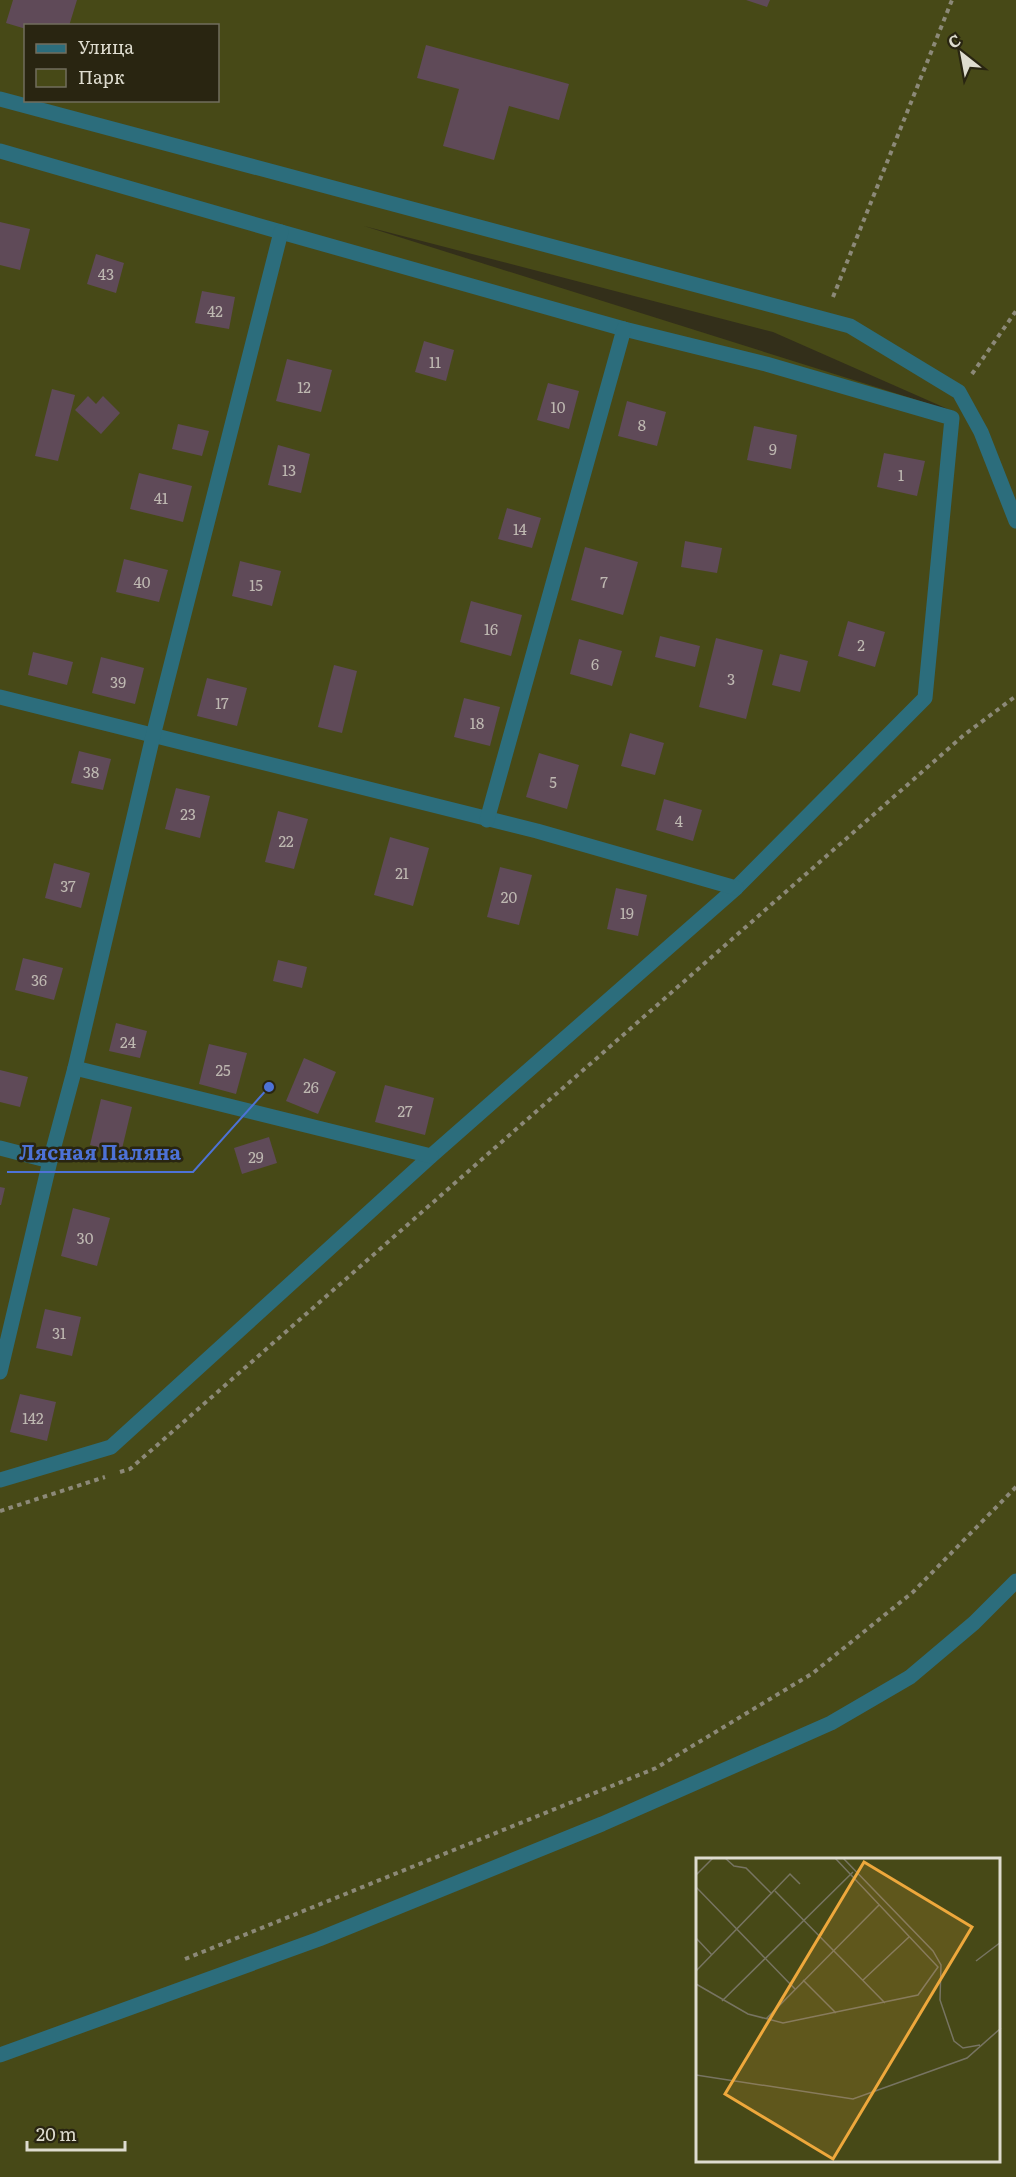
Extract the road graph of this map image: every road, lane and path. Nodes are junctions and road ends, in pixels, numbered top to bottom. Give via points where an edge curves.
1 (952, 0) edge
2 (0, 99) edge
3 (0, 151) edge
4 (281, 232) junction
5 (1016, 311) edge
6 (824, 319) junction
7 (624, 329) junction
8 (959, 392) junction
9 (1016, 521) edge
10 (1016, 696) edge
11 (0, 697) edge
12 (153, 736) junction
13 (487, 820) junction
14 (736, 888) junction
15 (75, 1068) junction
16 (0, 1148) edge
17 (431, 1156) junction
18 (50, 1161) junction
19 (0, 1372) edge
20 (119, 1472) dead end
21 (108, 1476) dead end
22 (0, 1480) edge
23 (1016, 1487) edge
24 (0, 1512) edge
25 (1016, 1581) edge
26 (175, 1963) dead end
27 (0, 2055) edge

1 - 6 path
2 - 6 street
3 - 4 street
4 - 7 street
4 - 12 street
5 - 8 path
6 - 8 street via 850,326
7 - 13 street
7 - 14 street via 766,364 952,418 925,698
8 - 9 street via 981,432
10 - 20 path via 963,735 130,1469
11 - 12 street
12 - 13 street
12 - 15 street
13 - 14 street
14 - 17 street
15 - 17 street
15 - 18 street
16 - 18 street
17 - 22 street via 111,1447
18 - 19 street
21 - 24 path
23 - 26 path via 913,1592 813,1673 656,1768
25 - 27 street via 910,1677 831,1722 602,1824 330,1934

